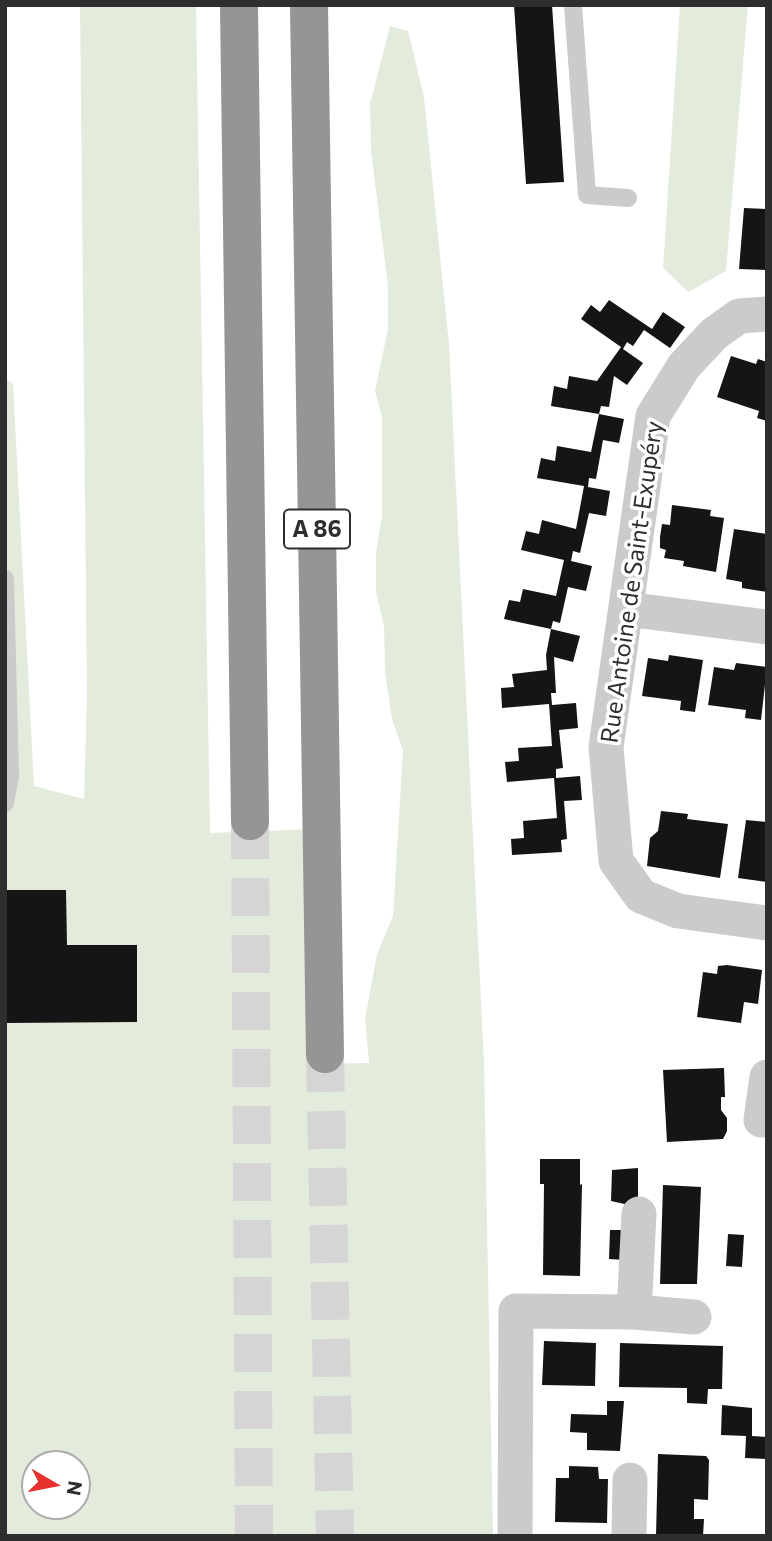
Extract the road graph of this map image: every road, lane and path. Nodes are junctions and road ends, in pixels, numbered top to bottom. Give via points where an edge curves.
1 (239, 5) edge
2 (309, 5) edge
3 (573, 5) edge
4 (628, 198) dead end
5 (767, 314) edge
6 (5, 579) edge
7 (626, 609) junction
8 (767, 628) edge
9 (5, 803) edge
10 (250, 821) tunnel mouth
11 (767, 923) edge
12 (325, 1054) tunnel mouth
13 (767, 1077) edge
14 (761, 1120) dead end
15 (639, 1214) dead end
16 (634, 1312) junction
17 (694, 1317) dead end
18 (630, 1480) dead end
19 (515, 1536) edge
20 (629, 1536) edge

1 - 10 highway
2 - 12 highway, A 86
3 - 4 lane via 587,195
5 - 7 street, Rue Antoine de Saint-Exupéry via 739,316 715,334 684,366 653,416
6 - 9 lane via 10,776
7 - 8 street
7 - 11 street, Rue Antoine de Saint-Exupéry via 606,747 616,861 640,897 678,911
13 - 14 street
15 - 16 street
16 - 17 street
16 - 19 street via 516,1301
18 - 20 street

